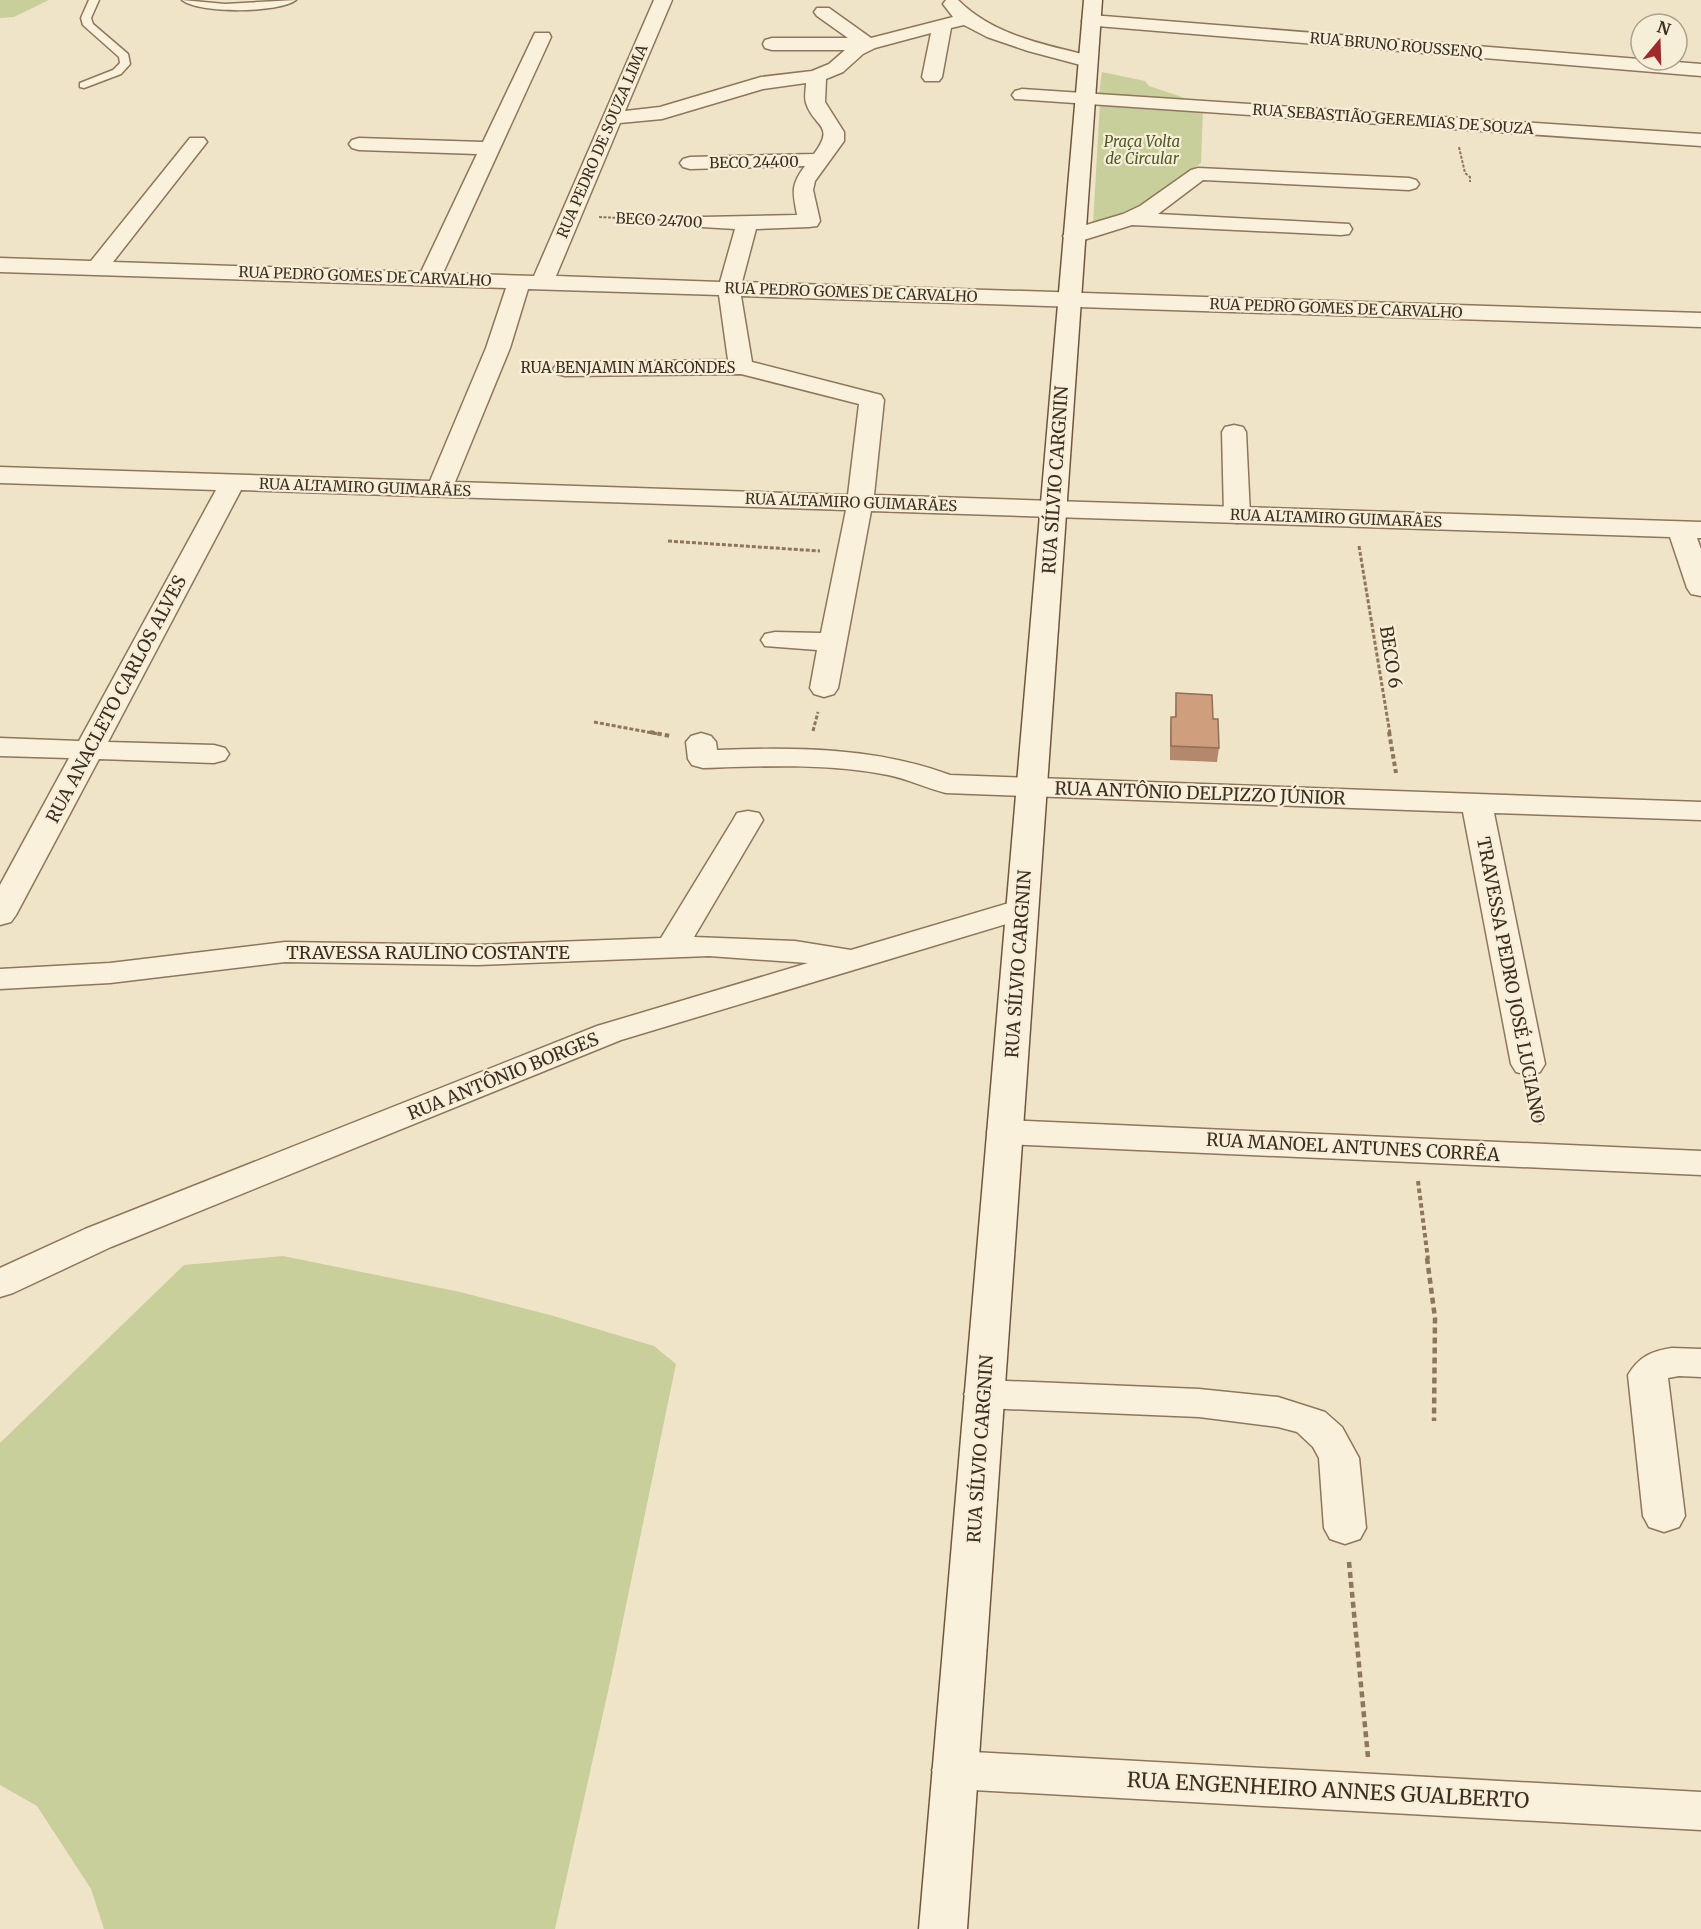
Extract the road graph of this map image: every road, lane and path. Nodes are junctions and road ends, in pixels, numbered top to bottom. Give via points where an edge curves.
1 (94, 0) edge
2 (187, 0) edge
3 (291, 0) edge
4 (663, 0) edge
5 (950, 0) edge
6 (1092, 10) edge
7 (823, 12) dead end
8 (965, 19) junction
9 (942, 25) junction
10 (542, 37) dead end
11 (868, 44) junction
12 (772, 45) dead end
13 (1088, 61) junction
14 (1701, 70) edge
15 (816, 76) junction
16 (932, 77) dead end
17 (84, 86) dead end
18 (1022, 95) dead end
19 (1085, 98) junction
20 (612, 118) junction
21 (1455, 123) junction
22 (1701, 140) edge
23 (197, 142) dead end
24 (359, 144) dead end
25 (490, 148) junction
26 (818, 160) junction
27 (690, 163) dead end
28 (1470, 182) dead end
29 (1408, 184) dead end
30 (571, 215) junction
31 (1131, 219) junction
32 (710, 222) joint
33 (747, 223) junction
34 (1341, 229) dead end
35 (1074, 236) junction
36 (0, 264) edge
37 (97, 268) junction
38 (429, 278) junction
39 (530, 282) junction
40 (729, 288) junction
41 (1070, 299) junction
42 (1701, 320) edge
43 (741, 367) junction
44 (566, 369) dead end
45 (1234, 432) dead end
46 (0, 475) edge
47 (233, 482) junction
48 (439, 489) junction
49 (860, 503) junction
50 (1053, 509) junction
51 (1237, 515) junction
52 (1355, 519) junction
53 (1691, 530) edge
54 (668, 541) dead end
55 (850, 553) junction
56 (1701, 588) edge
57 (775, 640) dead end
58 (833, 642) junction
59 (824, 688) joint
60 (594, 722) dead end
61 (0, 747) edge
62 (89, 750) junction
63 (702, 750) joint
64 (214, 754) dead end
65 (805, 758) junction
66 (1031, 787) junction
67 (1400, 801) junction
68 (1477, 803) junction
69 (1701, 812) edge
70 (748, 820) dead end
71 (1022, 909) junction
72 (0, 915) edge
73 (672, 947) junction
74 (857, 959) junction
75 (0, 979) edge
76 (1528, 1064) joint
77 (1005, 1132) junction
78 (1414, 1150) junction
79 (1546, 1156) junction
80 (1701, 1163) edge
81 (0, 1284) edge
82 (1701, 1363) edge
83 (984, 1394) junction
84 (1434, 1420) dead end
85 (1664, 1516) dead end
86 (1345, 1528) joint
87 (955, 1770) junction
88 (1372, 1793) junction
89 (1701, 1811) edge
90 (943, 1929) edge

1 - 17 lane via 86,18 88,25 124,56 125,64 117,72
2 - 3 lane via 249,6
4 - 20 street, RUA PEDRO DE SOUZA LIMA
5 - 8 street
6 - 13 street, RUA SÍLVIO CARGNIN
6 - 14 street, RUA BRUNO ROUSSENQ
7 - 11 street
8 - 9 street
8 - 13 street via 1028,46
9 - 11 street
9 - 16 street
10 - 25 street
11 - 12 street
11 - 15 street via 836,68
13 - 19 street, RUA SÍLVIO CARGNIN
15 - 20 street via 749,86 662,113
15 - 26 street via 815,102 834,132 830,149
18 - 19 street, RUA SEBASTIÃO GEREMIAS DE SOUZA
19 - 21 street, RUA SEBASTIÃO GEREMIAS DE SOUZA
19 - 35 street, RUA SÍLVIO CARGNIN
20 - 30 street, RUA PEDRO DE SOUZA LIMA
21 - 22 street, RUA SEBASTIÃO GEREMIAS DE SOUZA
21 - 28 path
23 - 37 street
24 - 25 street
25 - 38 street
26 - 27 street, BECO 24400
26 - 33 street, BECO 24700 via 803,190 809,221
29 - 31 street via 1198,174
30 - 32 path, BECO 24700
30 - 39 street, RUA PEDRO DE SOUZA LIMA
31 - 34 street
31 - 35 street
32 - 33 street, BECO 24700
33 - 40 street
35 - 41 street, RUA SÍLVIO CARGNIN
36 - 37 street, RUA PEDRO GOMES DE CARVALHO
37 - 38 street, RUA PEDRO GOMES DE CARVALHO
38 - 39 street, RUA PEDRO GOMES DE CARVALHO
39 - 40 street, RUA PEDRO GOMES DE CARVALHO
39 - 48 street, RUA PEDRO DE SOUZA LIMA
40 - 41 street, RUA PEDRO GOMES DE CARVALHO
40 - 43 street
41 - 42 street, RUA PEDRO GOMES DE CARVALHO
41 - 50 street, RUA SÍLVIO CARGNIN
43 - 44 street, RUA BENJAMIN MARCONDES
43 - 49 street, RUA BENJAMIN MARCONDES via 872,400
45 - 51 street
46 - 47 street, RUA ALTAMIRO GUIMARÃES
47 - 48 street, RUA ALTAMIRO GUIMARÃES
47 - 62 street, RUA ANACLETO CARLOS ALVES
48 - 49 street, RUA ALTAMIRO GUIMARÃES
49 - 50 street, RUA ALTAMIRO GUIMARÃES
49 - 55 street
50 - 51 street, RUA ALTAMIRO GUIMARÃES
50 - 66 street, RUA SÍLVIO CARGNIN
51 - 52 street, RUA ALTAMIRO GUIMARÃES
52 - 53 street, RUA ALTAMIRO GUIMARÃES
52 - 67 path, BECO 6
53 - 56 street
54 - 55 path
55 - 58 street
57 - 58 street
58 - 59 street
59 - 65 path
60 - 63 path
61 - 62 street
62 - 64 street
62 - 72 street, RUA ANACLETO CARLOS ALVES
63 - 65 street, RUA ANTÔNIO DELPIZZO JÚNIOR
65 - 66 street, RUA ANTÔNIO DELPIZZO JÚNIOR via 889,766 946,784
66 - 67 street, RUA ANTÔNIO DELPIZZO JÚNIOR
66 - 71 street, RUA SÍLVIO CARGNIN
67 - 68 street, RUA ANTÔNIO DELPIZZO JÚNIOR
68 - 69 street, RUA ANTÔNIO DELPIZZO JÚNIOR
68 - 76 street, TRAVESSA PEDRO JOSÉ LUCIANO
70 - 73 street
71 - 74 street, RUA ANTÔNIO BORGES
71 - 77 street, RUA SÍLVIO CARGNIN
73 - 74 street, TRAVESSA RAULINO COSTANTE via 744,947
73 - 75 street, TRAVESSA RAULINO COSTANTE via 467,955 285,952 110,974
74 - 81 street, RUA ANTÔNIO BORGES via 609,1034 109,1234
76 - 79 path, TRAVESSA PEDRO JOSÉ LUCIANO
77 - 78 street, RUA MANOEL ANTUNES CORRÊA
77 - 83 street, RUA SÍLVIO CARGNIN
78 - 79 street, RUA MANOEL ANTUNES CORRÊA
78 - 84 path via 1435,1318
79 - 80 street, RUA MANOEL ANTUNES CORRÊA
82 - 85 street via 1665,1362 1653,1366 1648,1375
83 - 86 street via 1198,1403 1278,1412 1311,1422 1328,1437 1339,1458
83 - 87 street, RUA SÍLVIO CARGNIN
86 - 88 path
87 - 88 street, RUA ENGENHEIRO ANNES GUALBERTO
87 - 90 street, RUA SÍLVIO CARGNIN
88 - 89 street, RUA ENGENHEIRO ANNES GUALBERTO

